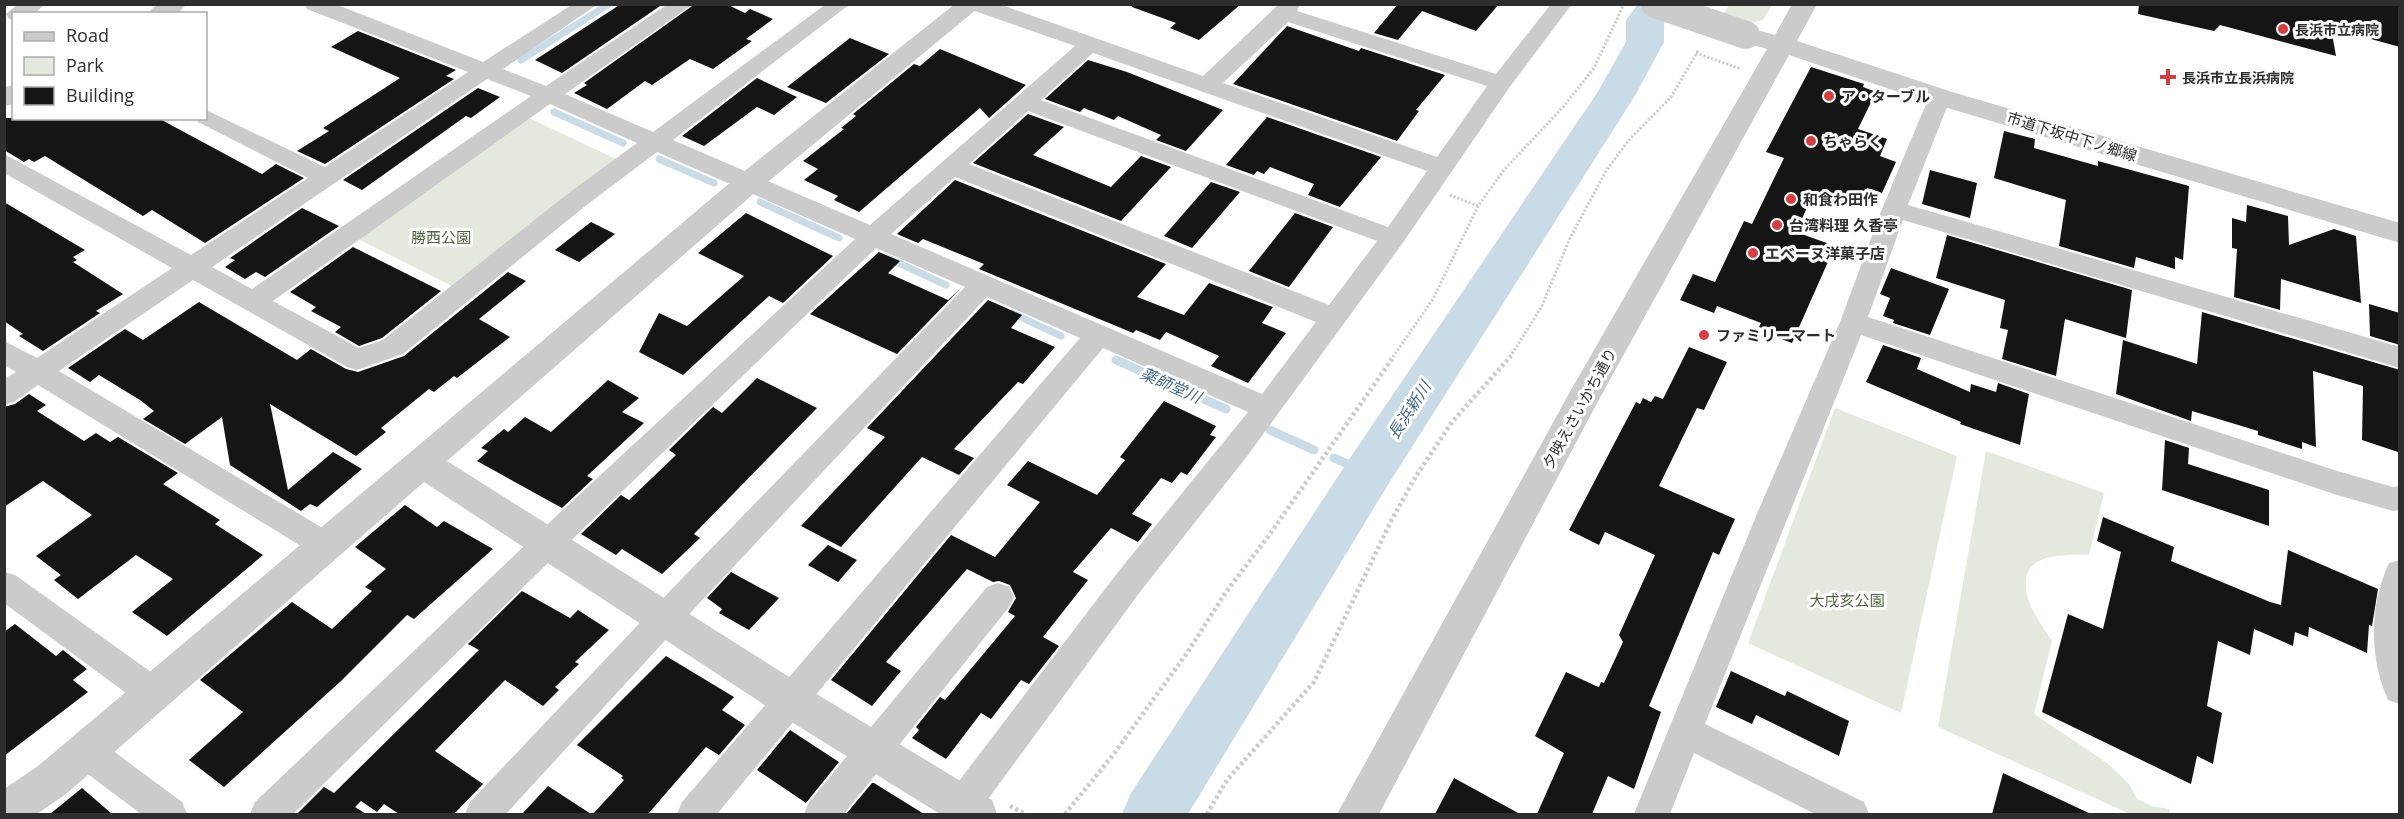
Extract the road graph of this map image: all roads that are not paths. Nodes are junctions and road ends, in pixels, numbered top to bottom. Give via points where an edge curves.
1 (34, 4) edge
2 (175, 4) edge
3 (315, 4) edge
4 (381, 4) edge
5 (588, 4) edge
6 (683, 4) edge
7 (840, 4) edge
8 (970, 4) edge
9 (977, 4) edge
10 (1562, 4) edge
11 (1655, 4) edge
12 (1805, 4) edge
13 (1287, 9) edge
14 (19, 12) edge
15 (162, 12) edge
16 (356, 20) junction
17 (1090, 44) junction
18 (1784, 45) junction
19 (486, 70) junction
20 (1501, 83) junction
21 (1207, 85) junction
22 (548, 95) junction
23 (1940, 97) junction
24 (1024, 102) junction
25 (207, 118) edge
26 (654, 141) junction
27 (4, 162) edge
28 (953, 167) junction
29 (1442, 168) junction
30 (325, 177) junction
31 (748, 183) junction
32 (1894, 209) junction
33 (2400, 233) edge
34 (872, 237) junction
35 (1393, 238) junction
36 (192, 268) junction
37 (984, 284) junction
38 (254, 302) junction
39 (1334, 318) junction
40 (1853, 322) junction
41 (1098, 335) junction
42 (4, 351) edge
43 (2400, 358) edge
44 (39, 372) junction
45 (4, 394) edge
46 (1265, 407) junction
47 (422, 463) junction
48 (2400, 498) edge
49 (549, 542) junction
50 (325, 545) junction
51 (2400, 573) edge
52 (4, 585) edge
53 (998, 597) dead end
54 (666, 618) junction
55 (2400, 689) edge
56 (153, 693) junction
57 (791, 700) junction
58 (1686, 732) junction
59 (874, 751) junction
60 (85, 752) junction
61 (965, 811) edge
62 (4, 813) edge
63 (169, 814) edge
64 (268, 814) edge
65 (483, 814) edge
66 (695, 814) edge
67 (822, 814) edge
68 (1357, 814) edge
69 (1652, 814) edge
70 (1851, 814) edge

1 - 14 street
2 - 15 street
3 - 16 street
4 - 16 street
5 - 19 street
6 - 22 street
7 - 26 street
8 - 31 street
9 - 17 street
10 - 20 street
11 - 18 street, 市道下坂中下ノ郷線, bridge
12 - 18 street, 夕映えさいかち通り
13 - 20 street
13 - 21 street
16 - 19 street
17 - 21 street
17 - 24 street
18 - 23 street, 市道下坂中下ノ郷線
18 - 68 street, 夕映えさいかち通り via 1583,399
19 - 22 street
19 - 30 street
20 - 29 street
21 - 29 street
22 - 26 street
22 - 38 street
23 - 32 street
23 - 33 street, 市道下坂中下ノ郷線
24 - 28 street
24 - 35 street
25 - 30 street
26 - 31 street
26 - 38 street via 393,347 357,360
27 - 36 street
28 - 34 street
28 - 39 street
29 - 35 street
30 - 36 street
31 - 34 street
31 - 47 street
32 - 40 street
32 - 43 street
34 - 37 street
34 - 49 street
35 - 39 street
36 - 38 street
36 - 44 street
37 - 41 street
37 - 54 street
39 - 46 street
40 - 48 street via 2334,482
40 - 58 street
41 - 46 street
41 - 57 street
42 - 44 street
44 - 45 street
44 - 50 street
46 - 61 street via 1238,447 1129,582
47 - 49 street
47 - 50 street
49 - 54 street
49 - 64 street
50 - 56 street
51 - 55 street via 2392,588 2392,674
52 - 56 street
53 - 59 street
54 - 57 street
54 - 65 street
56 - 60 street
57 - 59 street
57 - 66 street
58 - 69 street
58 - 70 street
59 - 61 street
59 - 67 street
60 - 62 street
60 - 63 street

